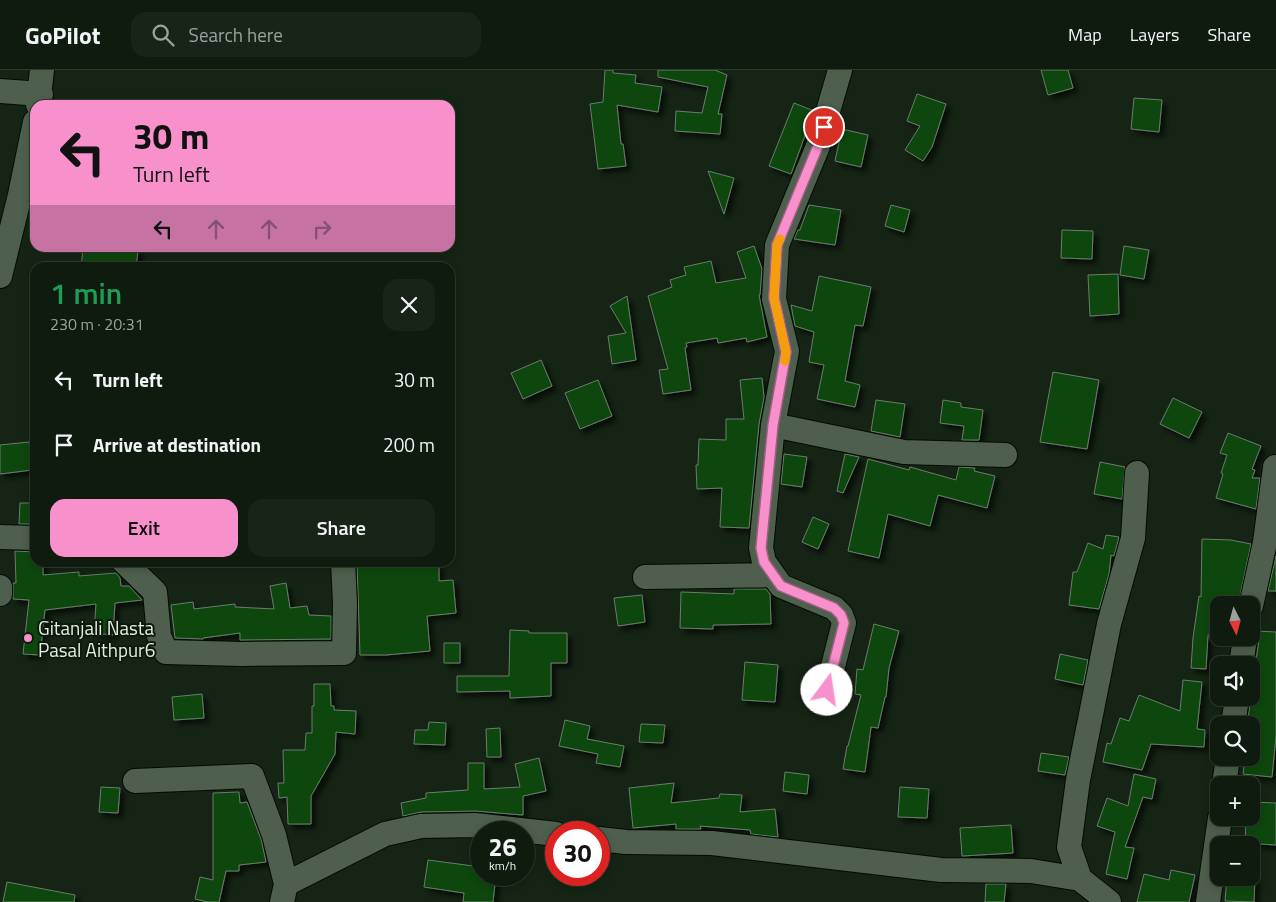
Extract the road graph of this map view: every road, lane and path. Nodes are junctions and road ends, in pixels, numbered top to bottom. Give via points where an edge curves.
1 (42, 70) edge
2 (840, 70) edge
3 (0, 91) edge
4 (40, 100) edge
5 (30, 146) edge
6 (0, 276) edge
7 (773, 425) junction
8 (1005, 455) dead end
9 (1276, 467) edge
10 (1137, 473) dead end
11 (0, 537) edge
12 (30, 538) edge
13 (129, 567) edge
14 (343, 567) edge
15 (773, 574) junction
16 (645, 577) dead end
17 (0, 587) edge
18 (0, 594) edge
19 (1253, 596) edge
20 (827, 690) dead end
21 (135, 781) dead end
22 (1219, 826) edge
23 (545, 833) edge
24 (610, 840) edge
25 (1080, 879) junction
26 (284, 893) edge
27 (1109, 902) edge
28 (1208, 902) edge

1 - 4 street
2 - 7 street via 818,146 777,245 774,298 786,352
3 - 4 street
5 - 6 street
7 - 8 street via 904,452
7 - 15 street via 761,548 764,562
9 - 19 street
10 - 25 street via 1133,538 1109,624 1078,780 1069,847
11 - 12 street
13 - 14 street via 155,592 159,636 166,652 241,654 344,653
15 - 16 street
15 - 20 street via 781,586 834,608 841,615 844,623
17 - 18 street
21 - 26 street via 252,776 274,835
22 - 28 street
23 - 26 street via 475,825 421,826 385,834
24 - 25 street via 712,843 942,870 1031,871
25 - 27 street

